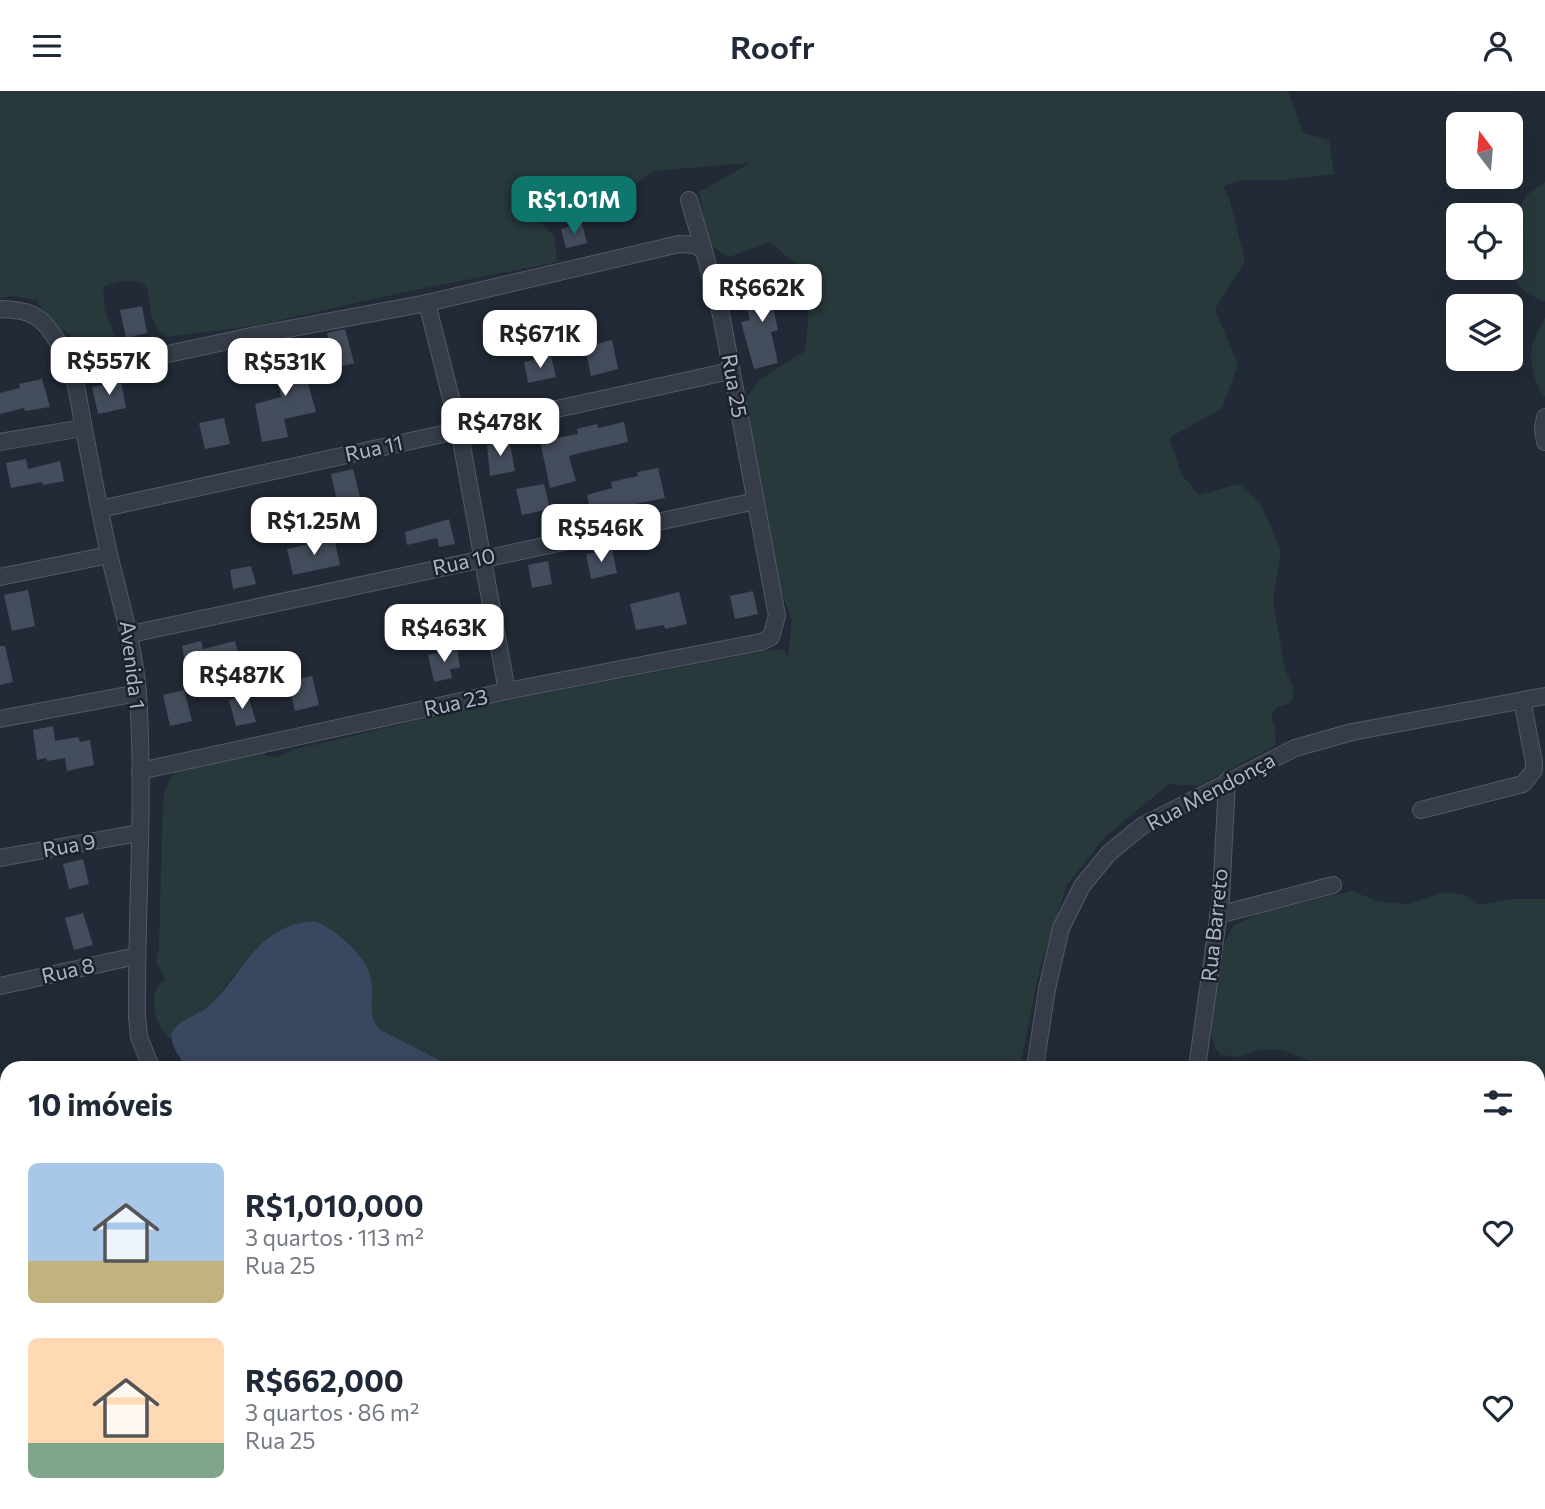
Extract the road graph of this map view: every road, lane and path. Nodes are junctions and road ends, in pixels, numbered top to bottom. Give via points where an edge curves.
1 (689, 200) dead end
2 (704, 251) junction
3 (427, 303) junction
4 (0, 309) edge
5 (730, 370) junction
6 (75, 374) junction
7 (1545, 417) edge
8 (83, 428) junction
9 (459, 431) junction
10 (0, 442) edge
11 (1545, 442) edge
12 (756, 501) junction
13 (100, 509) junction
14 (109, 555) junction
15 (483, 558) junction
16 (0, 577) edge
17 (131, 634) junction
18 (771, 637) joint
19 (507, 691) junction
20 (138, 693) junction
21 (1545, 696) edge
22 (1522, 700) junction
23 (0, 719) edge
24 (140, 771) junction
25 (1227, 781) junction
26 (1421, 810) dead end
27 (139, 833) junction
28 (0, 858) edge
29 (1334, 885) dead end
30 (1218, 915) junction
31 (136, 956) junction
32 (0, 986) edge
33 (149, 1061) edge
34 (1036, 1061) edge
35 (1198, 1061) edge

1 - 2 street, Rua 25
2 - 3 street via 679,244
2 - 5 street, Rua 25
3 - 6 street
3 - 9 street
4 - 6 street, Avenida 1 via 25,310 42,320
5 - 9 street, Rua 11
5 - 12 street, Rua 25
6 - 8 street, Avenida 1
7 - 11 street
8 - 10 street
8 - 13 street, Avenida 1
9 - 13 street, Rua 11
9 - 15 street
12 - 15 street, Rua 10
12 - 18 street, Rua 25 via 777,616
13 - 14 street, Avenida 1
14 - 16 street
14 - 17 street, Avenida 1
15 - 17 street, Rua 10
15 - 19 street
17 - 20 street, Avenida 1
18 - 19 street, Rua 23
19 - 24 street, Rua 23
20 - 23 street
20 - 24 street, Avenida 1
21 - 22 street, Rua Mendonça
22 - 25 street, Rua Mendonça via 1352,732 1295,748
22 - 26 street via 1534,762 1529,779 1513,788
24 - 27 street, Avenida 1
25 - 30 street, Rua Barreto
25 - 34 street, Rua Mendonça via 1142,827 1109,853 1082,885 1061,928
27 - 28 street, Rua 9
27 - 31 street, Avenida 1
29 - 30 street
30 - 35 street, Rua Barreto
31 - 32 street, Rua 8
31 - 33 street, Avenida 1 via 139,1037

